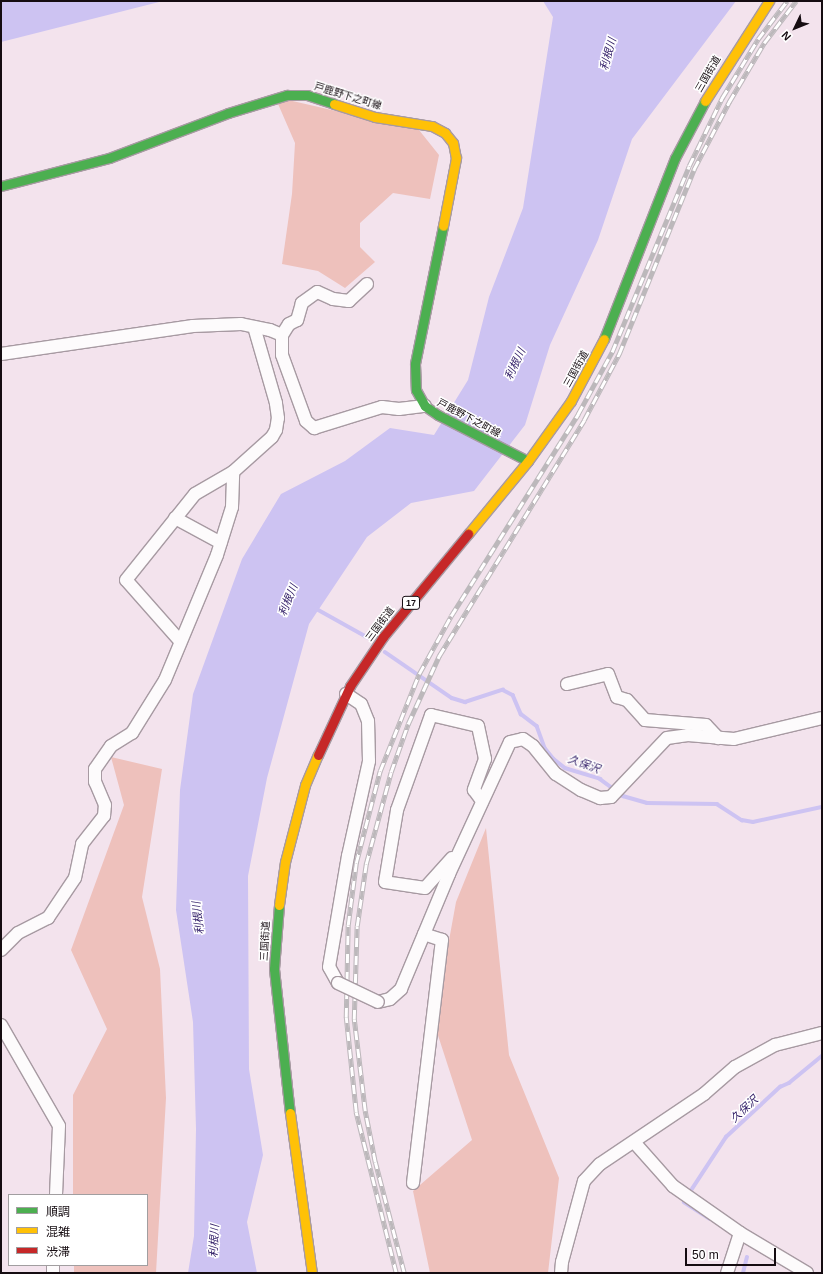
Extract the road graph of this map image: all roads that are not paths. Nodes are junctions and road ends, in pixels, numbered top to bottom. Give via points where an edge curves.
1 (769, 1) edge
2 (1, 186) edge
3 (367, 284) dead end
4 (254, 327) junction
5 (282, 335) junction
6 (1, 354) edge
7 (425, 406) junction
8 (528, 461) junction
9 (232, 472) junction
10 (176, 518) junction
11 (221, 542) junction
12 (180, 641) junction
13 (566, 684) dead end
14 (346, 694) junction
15 (822, 718) edge
16 (718, 738) junction
17 (482, 800) junction
18 (460, 850) junction
19 (424, 934) junction
20 (1, 950) edge
21 (1, 1025) edge
22 (822, 1033) edge
23 (634, 1142) junction
24 (413, 1183) dead end
25 (56, 1194) edge
26 (740, 1233) junction
27 (312, 1273) edge
28 (561, 1273) edge
29 (727, 1273) edge
30 (807, 1273) edge

1 - 8 main road, 三国街道 / 17 via 728,61 675,158 600,349 571,401
2 - 7 main road, 戸鹿野下之町線 via 109,158 228,113 287,95 307,95 376,117 432,126 445,133 453,143 456,158 415,364 416,390
3 - 5 street via 349,301 333,299 317,292 302,303 297,320 289,324
4 - 5 street
4 - 6 street via 241,324 193,326
4 - 9 street via 278,418 272,437
5 - 7 street via 282,355 306,421 314,428 382,407 399,409
7 - 8 main road, 戸鹿野下之町線
8 - 14 main road, 三国街道 / 17 via 383,637
9 - 10 street via 195,494
9 - 11 street via 232,507
10 - 11 street
10 - 12 street via 126,580
11 - 12 street
12 - 20 street via 165,680 132,733 111,746 95,769 95,782 105,805 104,816 82,844 75,878 65,896 48,918 18,932
13 - 16 street via 608,674 617,697 628,700 645,720 706,725
14 - 19 street, bridge via 361,704 368,721 369,761 348,856 329,967 338,983 378,1002 390,999 401,989
14 - 27 main road, 三国街道 / 17 via 315,760 293,828 280,892 275,939 274,969 282,1051
15 - 16 street via 734,739
16 - 17 street via 688,735 667,738 656,747 624,786 611,797 600,798 581,790 556,774 533,746 523,739 510,742
17 - 18 street
17 - 18 street via 474,790 485,759 478,726 431,715 397,810 385,882 425,888
18 - 19 street
19 - 24 street via 442,940
21 - 25 street via 59,1126
22 - 23 street via 775,1045 735,1067 704,1094
23 - 26 street via 673,1186
23 - 28 street via 600,1164 584,1181
26 - 29 street
26 - 30 street

